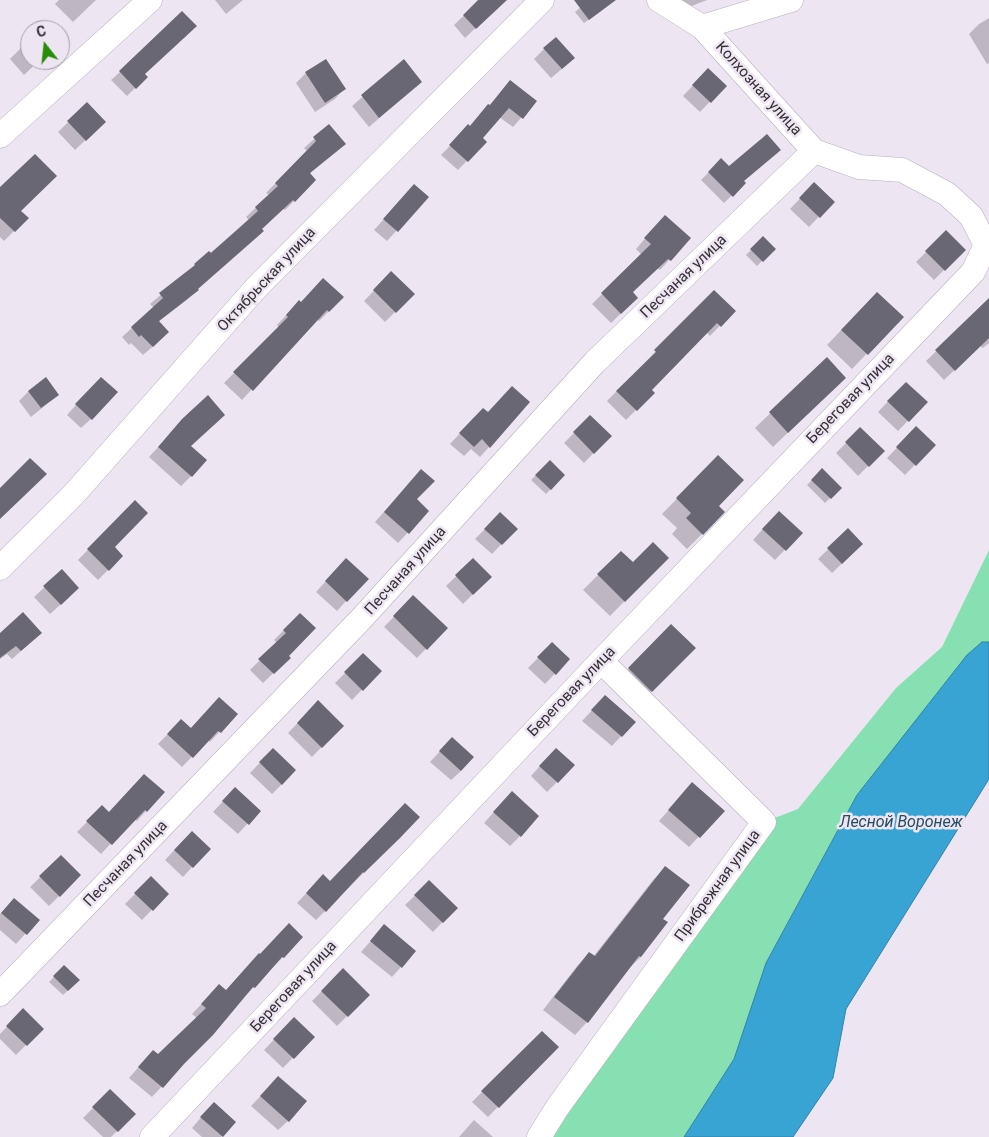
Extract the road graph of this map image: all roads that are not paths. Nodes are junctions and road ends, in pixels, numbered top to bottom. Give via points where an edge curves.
1 (150, 0) edge
2 (542, 0) edge
3 (659, 0) edge
4 (791, 0) edge
5 (702, 27) junction
6 (0, 136) edge
7 (814, 151) junction
8 (0, 568) edge
9 (600, 662) junction
10 (0, 994) edge
11 (152, 1137) edge
12 (539, 1137) edge

1 - 6 street
2 - 8 street, Октябрьская улица via 256,288 74,494
3 - 5 street, Колхозная улица
4 - 5 street, Колхозная улица
5 - 7 street, Колхозная улица
7 - 9 street, Береговая улица via 859,167 902,170 946,194 971,216 986,245 973,272
7 - 10 street, Песчаная улица via 595,362 362,618
9 - 11 street, Береговая улица
9 - 12 street, Прибрежная улица via 764,822

